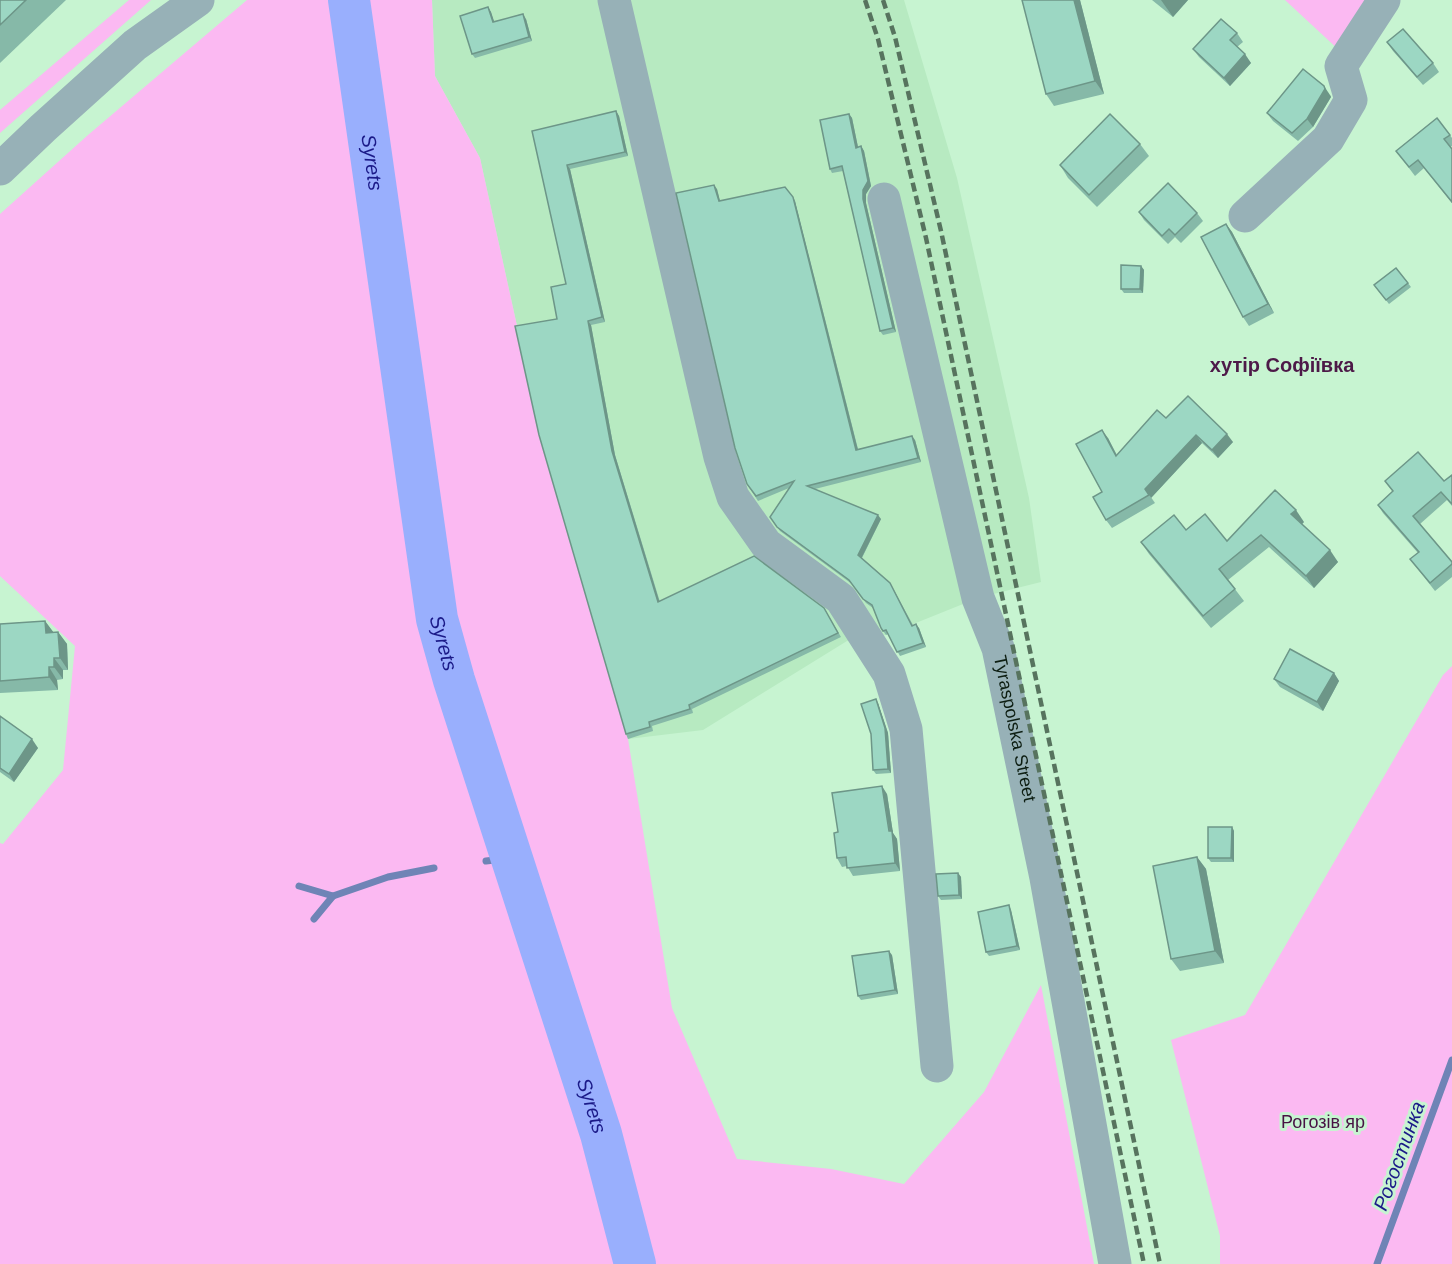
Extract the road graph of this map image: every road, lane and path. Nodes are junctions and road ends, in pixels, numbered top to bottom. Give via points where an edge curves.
1 (198, 0) edge
2 (614, 0) edge
3 (1384, 0) edge
4 (0, 169) edge
5 (884, 199) dead end
6 (1245, 216) dead end
7 (937, 1066) dead end
8 (1115, 1264) edge

1 - 4 street via 135,45
2 - 7 street via 720,457 733,497 766,544 841,598 889,674 906,729
3 - 6 street via 1341,66 1351,100 1328,139
5 - 8 street, Tyraspolska Street via 978,598 998,648 1046,878

